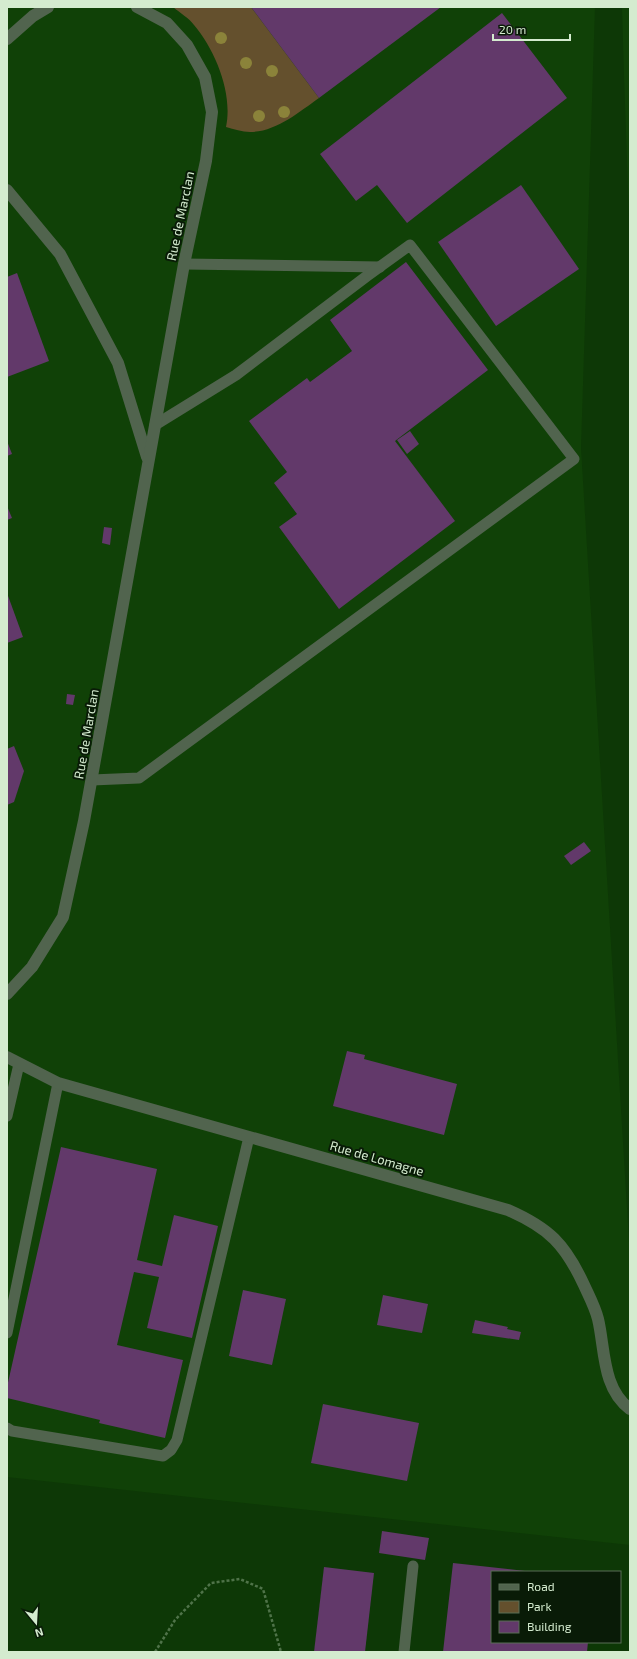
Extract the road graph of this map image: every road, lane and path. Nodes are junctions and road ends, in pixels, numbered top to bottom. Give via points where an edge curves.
1 (48, 7) edge
2 (137, 7) edge
3 (7, 39) edge
4 (7, 190) edge
5 (184, 264) junction
6 (380, 266) junction
7 (155, 424) junction
8 (148, 460) junction
9 (92, 780) junction
10 (7, 994) edge
11 (7, 1057) edge
12 (19, 1064) junction
13 (58, 1083) junction
14 (7, 1116) edge
15 (249, 1137) junction
16 (7, 1333) edge
17 (630, 1409) edge
18 (7, 1428) edge
19 (413, 1566) dead end
20 (154, 1652) edge
21 (281, 1652) edge
22 (404, 1652) edge

1 - 3 street
2 - 5 street, Rue de Marclan via 167,22 187,45 205,77 212,112 206,161
4 - 8 street, Rue de Marclan via 60,254 118,363
5 - 6 lane
5 - 7 street, Rue de Marclan
6 - 7 lane via 236,375
6 - 9 lane via 410,245 574,459 139,778
7 - 8 street, Rue de Marclan
8 - 9 street, Rue de Marclan
9 - 10 street, Rue de Marclan via 63,917 32,968
11 - 12 street, Rue de Lomagne
12 - 13 street, Rue de Lomagne
12 - 14 lane
13 - 15 street, Rue de Lomagne
13 - 16 lane
15 - 17 street, Rue de Lomagne via 508,1210 540,1226 553,1236 568,1254 579,1274 598,1316 612,1387
15 - 18 lane via 177,1440 171,1450 163,1456 12,1431
19 - 22 lane
20 - 21 path via 175,1620 211,1583 240,1579 263,1589

